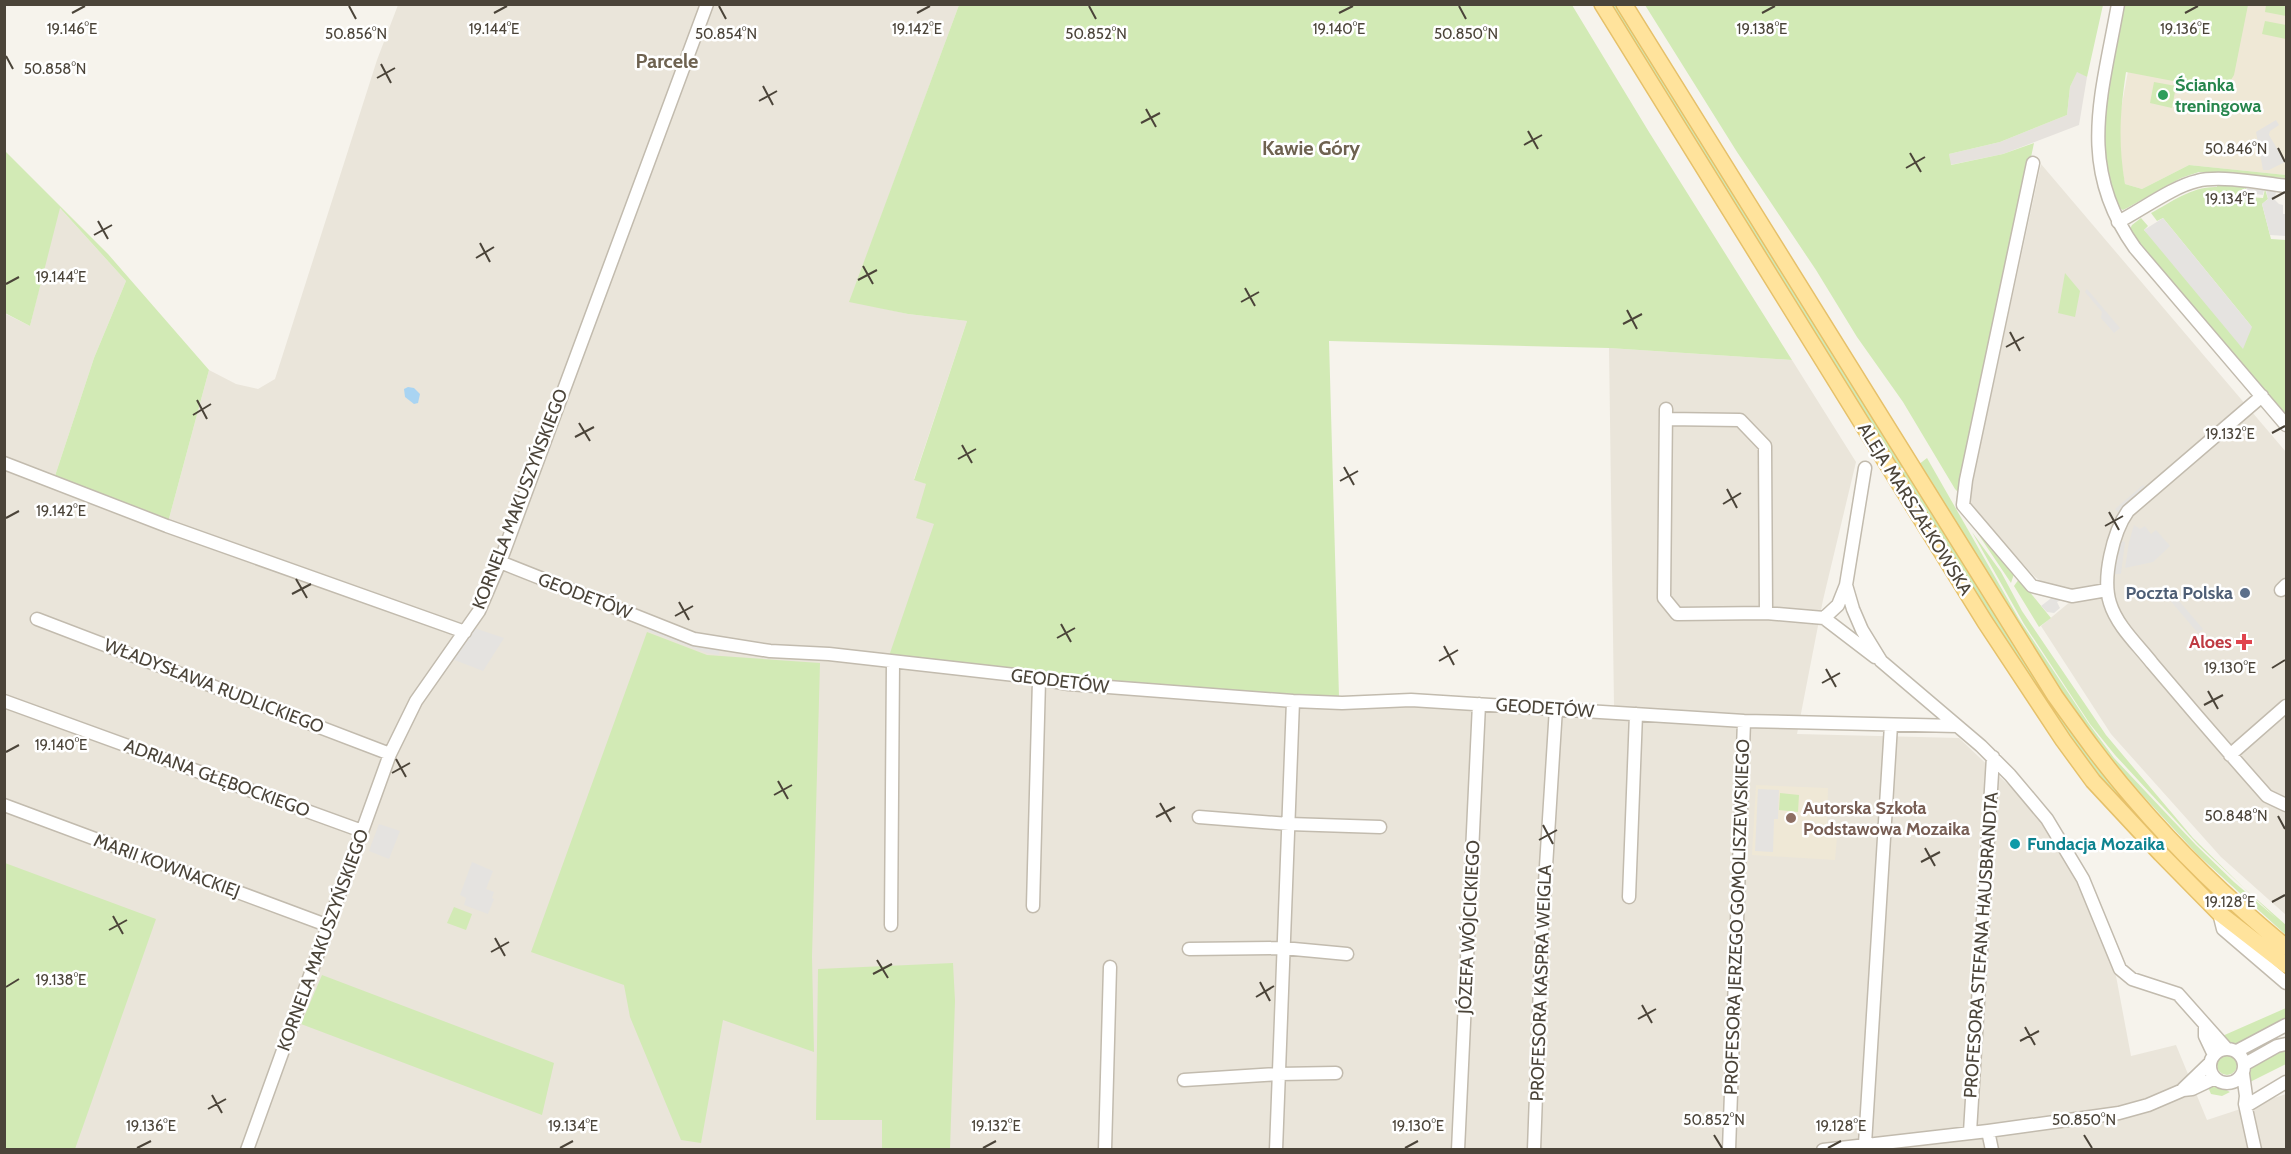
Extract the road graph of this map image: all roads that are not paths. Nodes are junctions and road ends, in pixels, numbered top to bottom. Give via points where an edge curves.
1 (707, 4) edge
2 (1602, 4) edge
3 (1624, 4) edge
4 (2118, 4) edge
5 (2033, 163) dead end
6 (2286, 186) edge
7 (2118, 222) junction
8 (2262, 396) junction
9 (2286, 425) edge
10 (4, 463) edge
11 (1865, 468) dead end
12 (500, 562) junction
13 (1846, 585) junction
14 (2108, 590) junction
15 (1766, 613) junction
16 (1824, 618) junction
17 (37, 619) dead end
18 (465, 632) junction
19 (1881, 661) junction
20 (893, 662) junction
21 (1039, 680) junction
22 (4, 701) edge
23 (1293, 701) junction
24 (1479, 704) junction
25 (2286, 706) edge
26 (1556, 708) junction
27 (1636, 714) junction
28 (1744, 721) junction
29 (1891, 725) junction
30 (1957, 726) junction
31 (390, 754) junction
32 (2230, 755) junction
33 (1993, 757) junction
34 (4, 805) edge
35 (2286, 805) edge
36 (1199, 817) dead end
37 (1289, 824) junction
38 (1380, 827) dead end
39 (362, 831) junction
40 (1629, 897) dead end
41 (1033, 906) dead end
42 (2219, 913) junction
43 (891, 925) dead end
44 (329, 926) junction
45 (2286, 947) edge
46 (1283, 948) junction
47 (1189, 949) dead end
48 (1347, 954) dead end
49 (2286, 965) edge
50 (1110, 967) dead end
51 (2286, 982) edge
52 (2286, 1025) edge
53 (2205, 1026) junction
54 (2286, 1036) edge
55 (2282, 1045) edge
56 (2231, 1050) junction
57 (2212, 1059) junction
58 (2244, 1069) junction
59 (1336, 1073) dead end
60 (1278, 1074) junction
61 (2215, 1078) junction
62 (1184, 1080) dead end
63 (2286, 1082) edge
64 (2228, 1083) junction
65 (2182, 1090) junction
66 (2245, 1104) junction
67 (1988, 1131) junction
68 (1970, 1132) junction
69 (1865, 1144) junction
70 (248, 1149) edge
71 (1105, 1149) edge
72 (1276, 1149) edge
73 (1458, 1149) edge
74 (1534, 1149) edge
75 (1729, 1149) edge
76 (1823, 1149) edge
77 (1992, 1149) edge
78 (2255, 1149) edge

1 - 12 street, KORNELA MAKUSZYŃSKIEGO
2 - 42 main road, ALEJA MARSZAŁKOWSKA via 2040,707 2093,781
3 - 45 main road, ALEJA MARSZAŁKOWSKA via 2055,696 2154,822 2201,872
4 - 7 street via 2098,113 2097,139 2101,180
5 - 14 street via 1963,505 2032,586 2072,596
6 - 7 street via 2199,180
7 - 8 street via 2134,248
8 - 9 street
8 - 14 street via 2128,510 2114,539
10 - 18 street via 167,526
11 - 13 street
12 - 18 street, KORNELA MAKUSZYŃSKIEGO via 482,605
12 - 20 street, GEODETÓW via 694,639 770,651
13 - 16 street via 1838,604
13 - 19 street via 1853,609
14 - 32 street via 2116,619
15 - 15 street via 1677,614 1664,598 1666,414 1740,420 1765,446
15 - 16 street
16 - 19 street
17 - 31 street, WŁADYSŁAWA RUDLICKIEGO
18 - 31 street, KORNELA MAKUSZYŃSKIEGO via 416,701
19 - 30 street
20 - 21 street, GEODETÓW
20 - 43 street
21 - 23 street, GEODETÓW
21 - 41 street
22 - 39 street, ADRIANA GŁĘBOCKIEGO
23 - 24 street, GEODETÓW
23 - 37 street
24 - 26 street, GEODETÓW
24 - 73 street, JÓZEFA WÓJCICKIEGO
25 - 32 street
26 - 27 street, GEODETÓW
26 - 74 street, PROFESORA KASPRA WEIGLA
27 - 28 street, GEODETÓW
27 - 40 street
28 - 29 street, GEODETÓW
28 - 75 street, PROFESORA JERZEGO GOMOLISZEWSKIEGO
29 - 30 street, GEODETÓW
29 - 69 street
30 - 33 street
31 - 39 street, KORNELA MAKUSZYŃSKIEGO
32 - 35 street via 2267,796
33 - 53 street via 2060,837 2083,879 2120,969 2132,979 2178,994
33 - 68 street, PROFESORA STEFANA HAUSBRANDTA
34 - 44 street, MARII KOWNACKIEJ
36 - 37 street
37 - 38 street
37 - 46 street
39 - 44 street, KORNELA MAKUSZYŃSKIEGO
42 - 49 main road, ALEJA MARSZAŁKOWSKA
42 - 51 street via 2223,929
44 - 70 street, KORNELA MAKUSZYŃSKIEGO
46 - 47 street
46 - 48 street
46 - 60 street
50 - 71 street
52 - 56 street
53 - 56 street
53 - 57 street
54 - 55 street
55 - 58 street
56 - 57 street
56 - 58 street via 2242,1057
57 - 61 street via 2210,1069
57 - 65 street
58 - 64 street via 2234,1082
58 - 66 street
59 - 60 street
60 - 62 street
60 - 72 street
61 - 64 street
61 - 65 street
63 - 66 street
64 - 66 street
65 - 67 street via 2119,1113
66 - 78 street
67 - 68 street
67 - 77 street
68 - 69 street
69 - 76 street

